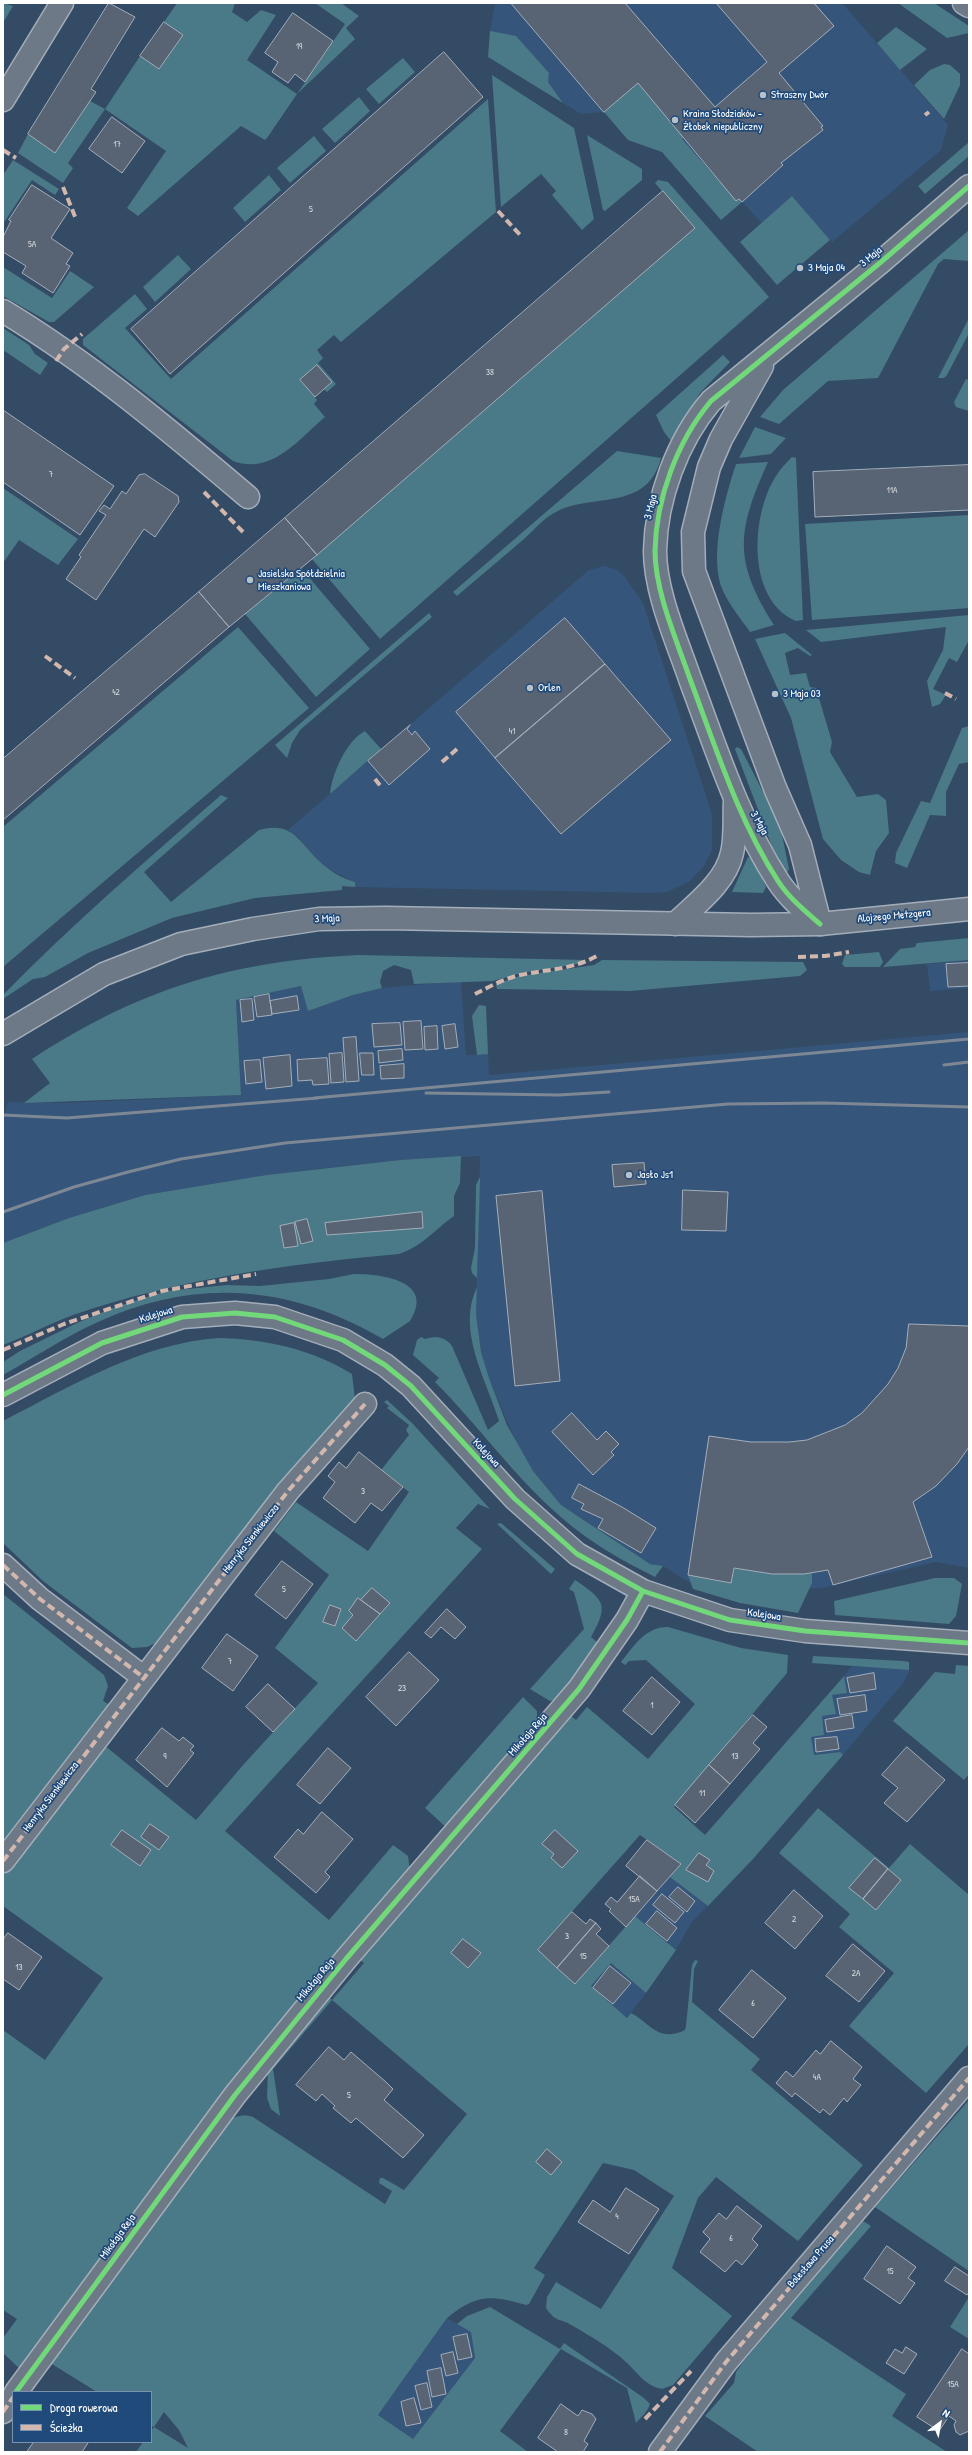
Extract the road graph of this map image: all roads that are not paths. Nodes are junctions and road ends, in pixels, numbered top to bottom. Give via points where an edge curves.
1 (62, 3) edge
2 (964, 3) edge
3 (969, 6) edge
4 (3, 100) edge
5 (969, 186) edge
6 (3, 311) edge
7 (767, 356) junction
8 (248, 497) dead end
9 (735, 801) junction
10 (969, 910) edge
11 (675, 924) junction
12 (820, 924) junction
13 (4, 1033) edge
14 (3, 1395) edge
15 (365, 1404) dead end
16 (3, 1565) edge
17 (643, 1591) junction
18 (969, 1643) edge
19 (143, 1677) junction
20 (3, 1861) edge
21 (969, 2078) edge
22 (17, 2391) edge
23 (12, 2398) edge
24 (3, 2412) edge
25 (660, 2452) edge

1 - 4 street
2 - 3 street
5 - 7 street, 3 Maja
6 - 8 street via 49,339 123,394
7 - 9 street, 3 Maja via 711,401 700,416 671,471 656,527 655,553 661,590 676,639
7 - 12 street, 3 Maja via 721,439 709,467 696,514 693,557 697,581 775,788 800,845
9 - 11 street, 3 Maja via 734,842 730,861 711,889
9 - 12 street, 3 Maja via 784,889
10 - 12 street, Alojzego Metzgera
11 - 12 street, 3 Maja
11 - 13 street, 3 Maja via 326,919 253,928 181,944 132,962 104,974
14 - 17 street, Kolejowa via 102,1343 182,1318 235,1313 275,1317 343,1340 385,1365 411,1386 526,1509 578,1554
15 - 19 street, Henryka Sienkiewicza via 293,1484
16 - 19 street via 40,1599
17 - 18 street, Kolejowa via 730,1620 805,1631
17 - 22 street, Mikołaja Reja via 609,1648 569,1702 346,1959 239,2090
19 - 20 street, Henryka Sienkiewicza
21 - 25 street, Bolesława Prusa via 726,2362
23 - 24 street

